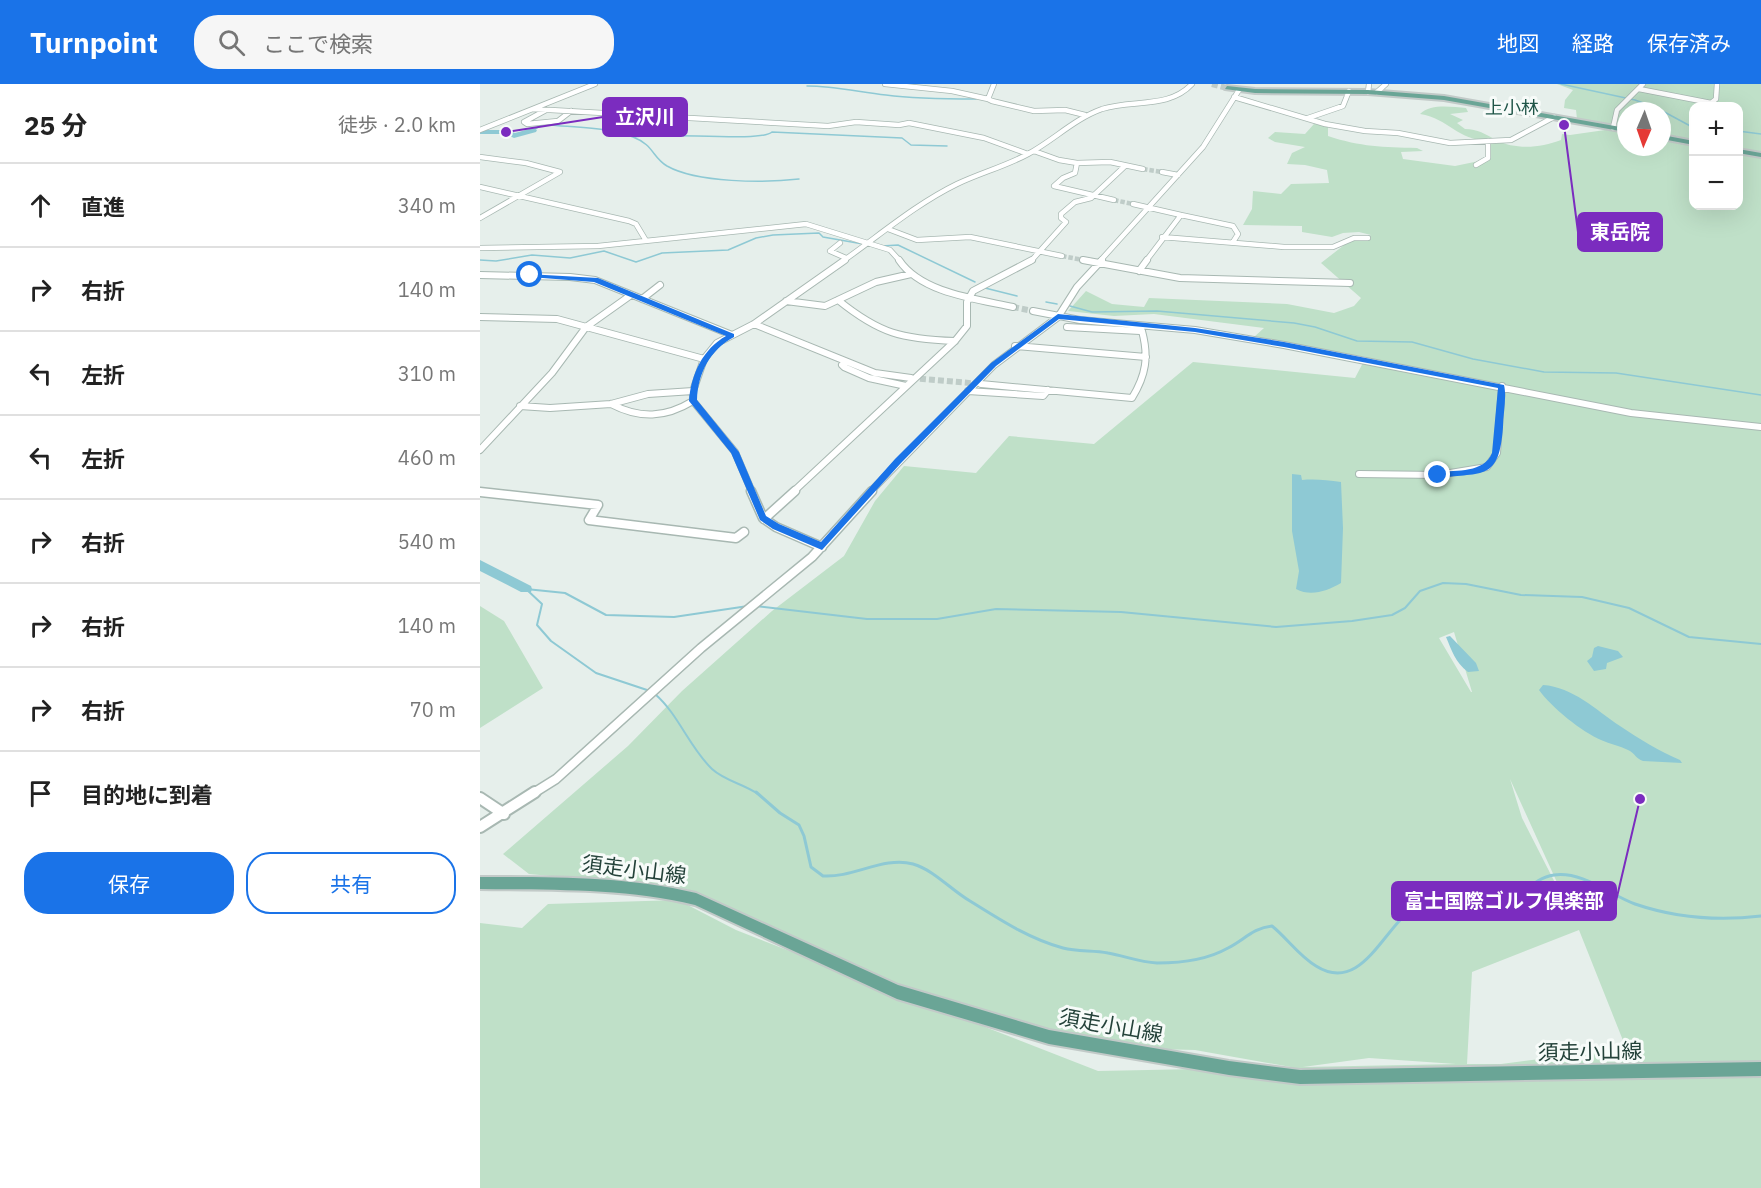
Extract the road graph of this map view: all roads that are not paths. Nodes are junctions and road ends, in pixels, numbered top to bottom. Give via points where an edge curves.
1 (595, 84) edge
2 (885, 84) edge
3 (994, 84) edge
4 (1192, 84) edge
5 (1370, 84) edge
6 (1386, 84) edge
7 (1643, 84) edge
8 (1717, 84) edge
9 (1227, 88) dead end
10 (1640, 89) junction
11 (1239, 90) junction
12 (1349, 91) junction
13 (1368, 92) junction
14 (1377, 92) junction
15 (1234, 97) junction
16 (988, 99) junction
17 (533, 109) junction
18 (546, 110) junction
19 (571, 111) junction
20 (1085, 115) junction
21 (1554, 117) junction
22 (1308, 118) junction
23 (1613, 128) junction
24 (1617, 129) edge
25 (480, 130) edge
26 (1671, 139) edge
27 (1488, 141) junction
28 (1689, 142) edge
29 (1031, 152) junction
30 (1743, 152) edge
31 (1761, 155) edge
32 (480, 157) edge
33 (1077, 163) junction
34 (1476, 165) dead end
35 (1125, 166) junction
36 (1143, 169) tunnel mouth
37 (1162, 172) tunnel mouth
38 (1178, 175) junction
39 (480, 187) edge
40 (519, 195) junction
41 (1095, 196) junction
42 (1114, 200) tunnel mouth
43 (1134, 204) tunnel mouth
44 (1149, 208) junction
45 (1181, 215) junction
46 (480, 218) edge
47 (888, 229) junction
48 (1162, 237) junction
49 (1368, 238) dead end
50 (645, 239) junction
51 (869, 242) junction
52 (1233, 242) junction
53 (840, 243) dead end
54 (480, 248) edge
55 (1040, 251) junction
56 (1062, 256) tunnel mouth
57 (846, 258) junction
58 (1083, 260) tunnel mouth
59 (1099, 263) junction
60 (1138, 271) junction
61 (911, 274) junction
62 (480, 275) edge
63 (1350, 284) dead end
64 (660, 285) dead end
65 (632, 296) junction
66 (969, 297) junction
67 (642, 299) junction
68 (838, 300) junction
69 (786, 301) junction
70 (1012, 307) tunnel mouth
71 (1034, 311) tunnel mouth
72 (1058, 316) junction
73 (480, 318) edge
74 (754, 324) junction
75 (586, 327) junction
76 (1067, 327) dead end
77 (1179, 329) junction
78 (1142, 331) junction
79 (732, 335) junction
80 (955, 341) junction
81 (1016, 346) junction
82 (1146, 357) junction
83 (704, 359) junction
84 (846, 362) junction
85 (912, 378) tunnel mouth
86 (981, 384) tunnel mouth
87 (906, 386) junction
88 (1502, 387) junction
89 (968, 390) junction
90 (1048, 390) junction
91 (693, 391) junction
92 (693, 401) junction
93 (611, 404) junction
94 (520, 406) junction
95 (1761, 427) edge
96 (480, 450) edge
97 (1359, 474) dead end
98 (480, 492) edge
99 (766, 521) junction
100 (744, 532) dead end
101 (822, 547) junction
102 (480, 798) edge
103 (504, 814) junction
104 (480, 827) edge
105 (480, 883) edge
106 (1761, 1069) edge

1 - 17 street
2 - 16 street
3 - 16 street
4 - 20 street via 1171,99 1100,109
5 - 13 street
6 - 14 street
7 - 10 street
8 - 10 street via 1716,99 1711,103
9 - 11 main road
10 - 23 street via 1617,110
11 - 12 main road
11 - 15 street
12 - 13 main road
12 - 22 street via 1341,107
13 - 14 main road
14 - 21 main road via 1456,100
15 - 22 street
15 - 38 street via 1203,147
16 - 20 street via 1034,111 1065,110
17 - 18 street
17 - 25 street
18 - 19 street
18 - 19 street via 524,122 558,121
19 - 29 street via 836,126 856,122 909,123 985,137
20 - 29 street
21 - 23 main road
21 - 27 street via 1511,140
22 - 27 street via 1450,143
23 - 24 main road
26 - 28 main road
27 - 34 street via 1488,158
29 - 33 street
29 - 47 street via 944,190
30 - 31 main road
32 - 40 street via 560,172
33 - 35 street via 1110,162
33 - 41 street via 1075,173 1054,186
35 - 36 street
35 - 41 street
37 - 38 street
38 - 44 street
39 - 40 street
40 - 46 street
40 - 50 street via 628,221 636,224
41 - 42 street
41 - 55 street via 1075,202 1061,214 1066,222
43 - 44 street
44 - 45 street
44 - 59 street
45 - 48 street
45 - 52 street via 1233,226 1238,234
47 - 51 street
47 - 55 street via 917,240 970,237
48 - 52 street
48 - 60 street
49 - 52 street via 1354,238 1333,247
50 - 51 street via 806,224
50 - 54 street via 598,246
51 - 57 street
51 - 61 street via 897,254
53 - 57 street via 830,251
55 - 56 street
55 - 66 street via 1030,262 980,286
57 - 69 street
58 - 59 street
59 - 60 street
59 - 72 street
60 - 63 street via 1190,279
61 - 66 street
61 - 68 street via 876,282
62 - 65 street via 585,278
64 - 67 street
65 - 67 street
65 - 75 street
66 - 70 street
66 - 80 street via 967,326
67 - 79 street
68 - 69 street via 825,306
68 - 80 street via 894,334
69 - 74 street
71 - 72 street
72 - 77 street
72 - 81 street
73 - 75 street via 557,319
74 - 79 street
74 - 84 street
75 - 83 street
75 - 94 street via 552,373
76 - 78 street
77 - 78 street via 1173,334
77 - 88 street
78 - 82 street
79 - 83 street
80 - 87 street
81 - 82 street
81 - 89 street
82 - 90 street via 1145,376 1132,398
83 - 91 street
84 - 85 street via 880,374
84 - 87 street via 844,368
86 - 90 street
87 - 99 street
88 - 95 street via 1631,413
88 - 97 street via 1497,453 1487,467 1438,475
89 - 90 street via 1043,396
89 - 101 street
91 - 92 street
91 - 93 street via 648,394
92 - 93 street via 680,410 647,418
92 - 99 street via 735,452
93 - 94 street
94 - 96 street
98 - 100 street via 598,505 589,520 736,538
99 - 101 street
101 - 103 street via 644,698 573,765
102 - 103 street
103 - 104 street
105 - 106 main road, 須走小山線 via 584,884 670,892 696,899 897,992 1049,1037 1229,1068 1300,1077

